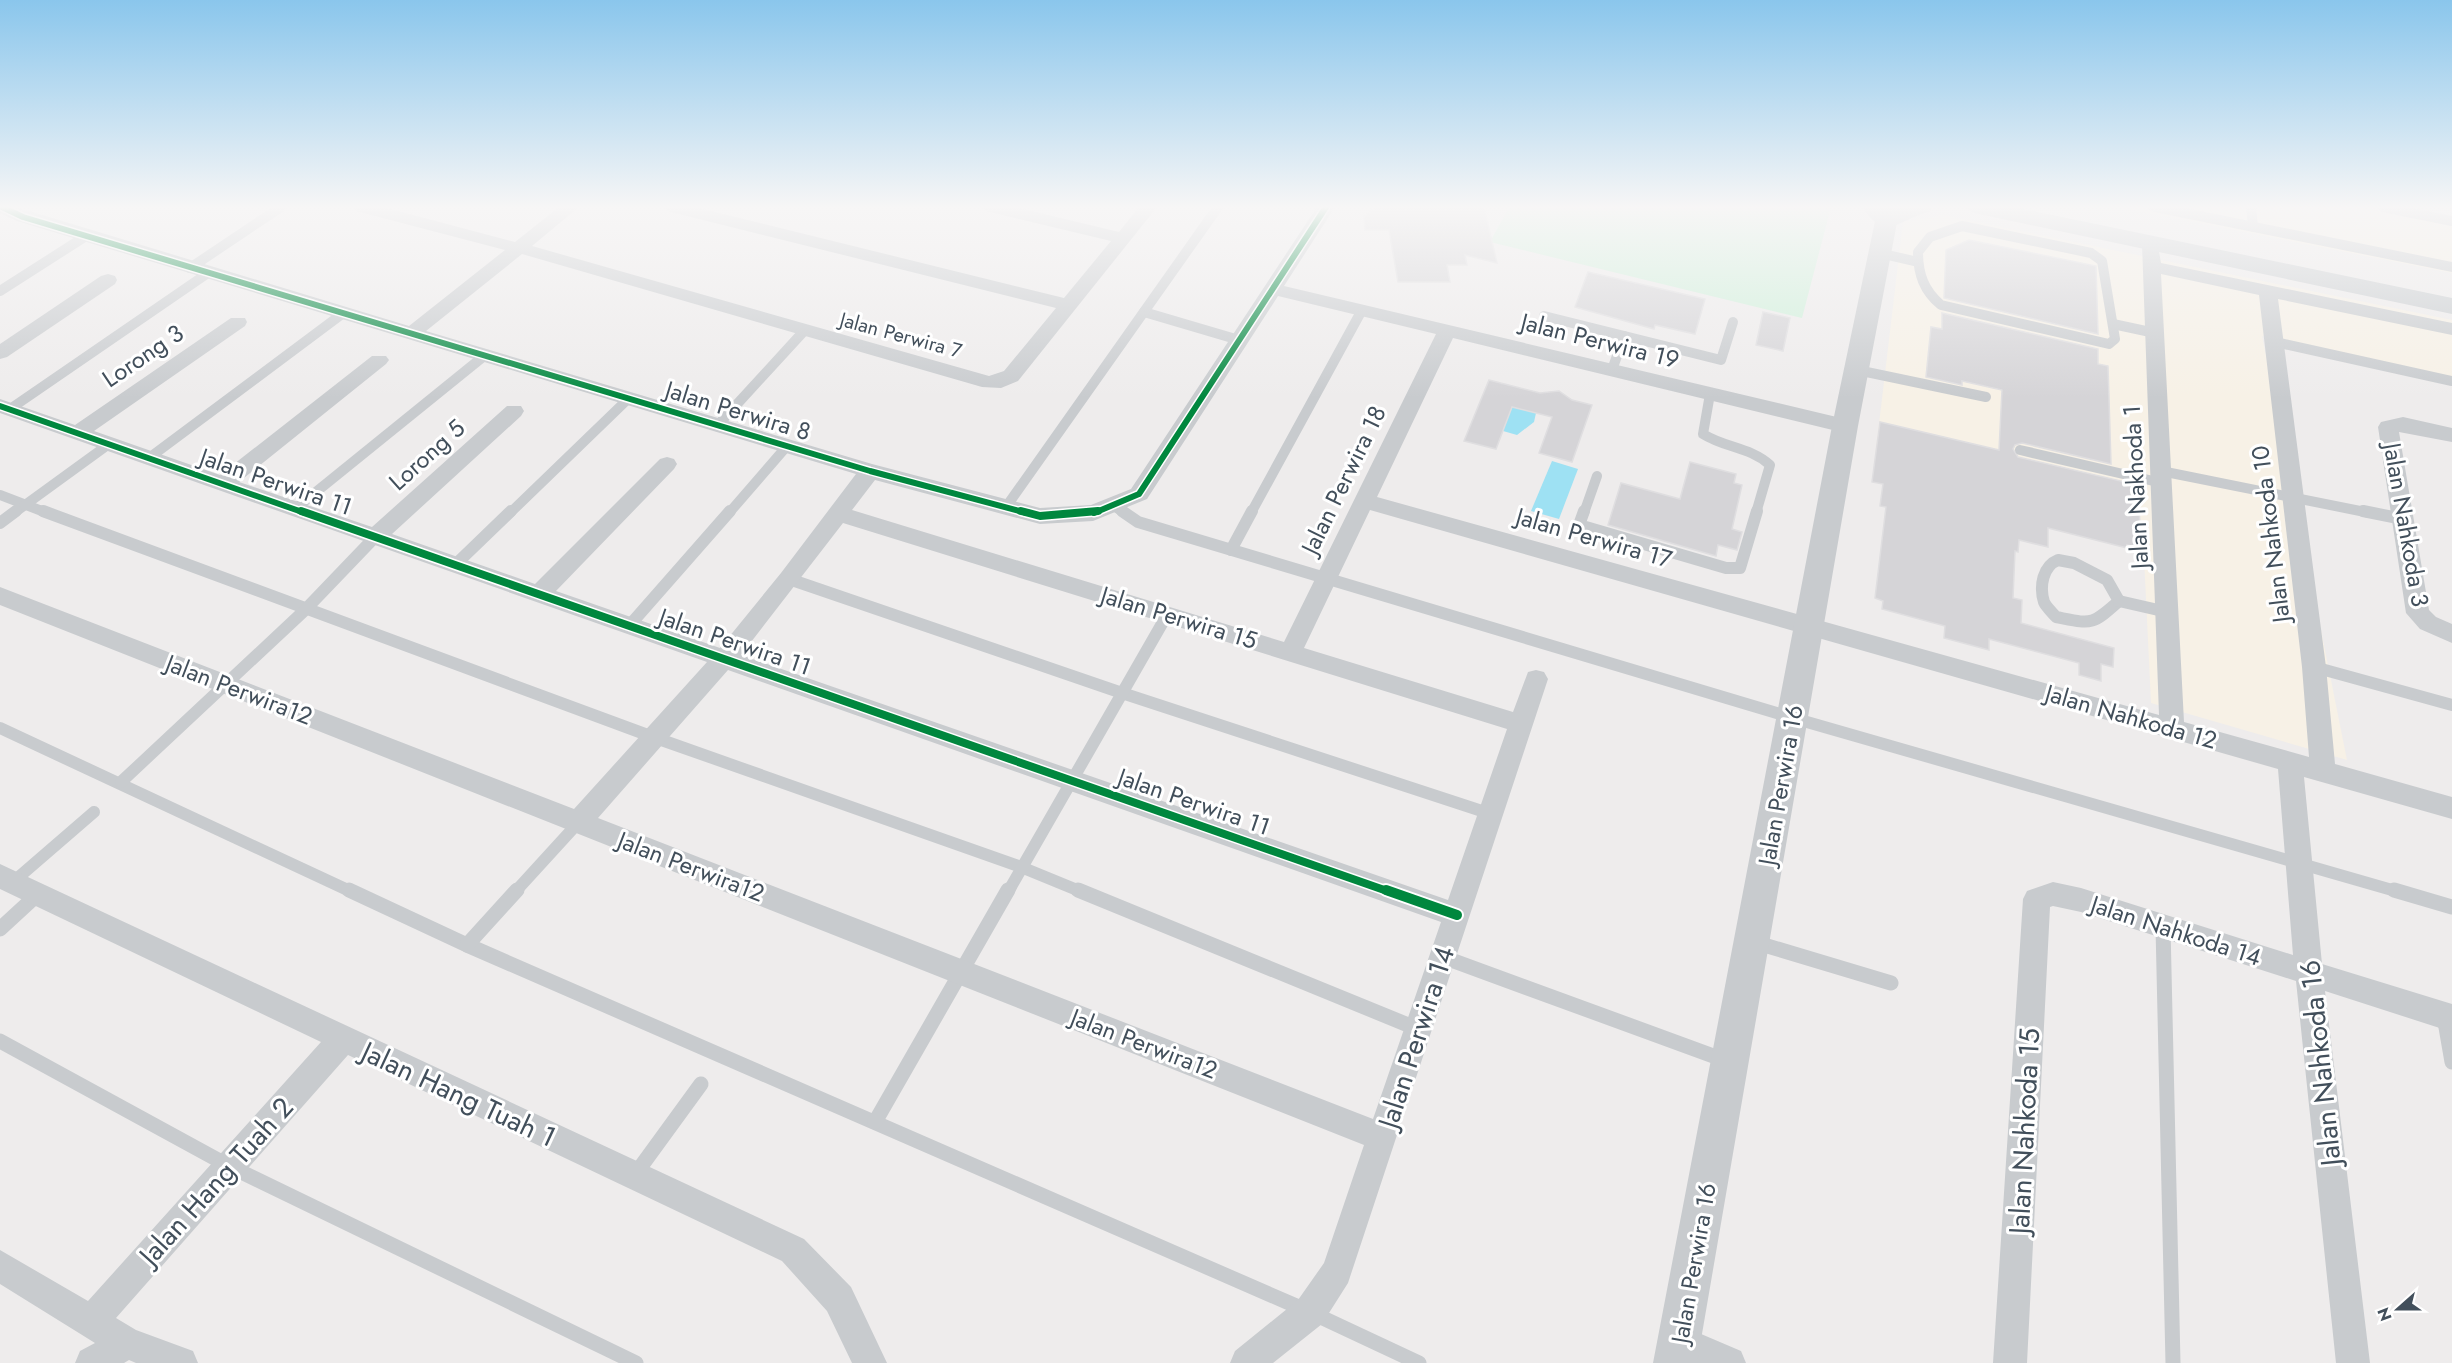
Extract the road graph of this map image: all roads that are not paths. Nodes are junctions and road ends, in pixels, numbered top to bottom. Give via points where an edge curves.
1 (32, 271) edge
2 (199, 271) edge
3 (491, 271) edge
4 (596, 271) edge
5 (932, 271) edge
6 (1096, 271) edge
7 (1173, 271) edge
8 (1285, 271) edge
9 (1874, 271) edge
10 (1920, 271) edge
11 (2104, 271) edge
12 (2153, 271) edge
13 (2202, 271) edge
14 (2244, 271) edge
15 (2352, 271) edge
16 (208, 273) junction
17 (108, 280) dead end
18 (1273, 289) junction
19 (0, 291) edge
20 (2268, 291) junction
21 (2452, 291) edge
22 (1068, 304) junction
23 (2452, 306) edge
24 (1362, 310) junction
25 (1144, 312) junction
26 (342, 314) junction
27 (1544, 316) dead end
28 (238, 322) dead end
29 (1732, 322) dead end
30 (2113, 324) junction
31 (2452, 329) edge
32 (1447, 330) junction
33 (804, 332) junction
34 (2155, 333) junction
35 (411, 334) junction
36 (1624, 336) junction
37 (1239, 340) junction
38 (2274, 342) junction
39 (0, 353) edge
40 (484, 356) junction
41 (379, 360) dead end
42 (1612, 370) junction
43 (1857, 370) junction
44 (2452, 381) edge
45 (1710, 394) junction
46 (1986, 397) dead end
47 (628, 399) junction
48 (5, 407) edge
49 (514, 411) dead end
50 (717, 426) junction
51 (1845, 426) junction
52 (77, 433) junction
53 (2452, 435) edge
54 (109, 444) junction
55 (787, 446) junction
56 (2019, 450) dead end
57 (149, 458) junction
58 (667, 464) dead end
59 (870, 471) junction
60 (1597, 476) dead end
61 (2161, 477) junction
62 (222, 484) junction
63 (0, 495) edge
64 (2294, 498) junction
65 (1364, 501) junction
66 (26, 504) junction
67 (1114, 506) junction
68 (1006, 507) junction
69 (295, 509) junction
70 (837, 513) junction
71 (2403, 519) junction
72 (0, 523) edge
73 (375, 537) junction
74 (1231, 550) junction
75 (454, 565) junction
76 (1326, 578) junction
77 (789, 579) junction
78 (539, 594) junction
79 (0, 596) edge
80 (2119, 601) junction
81 (305, 610) junction
82 (2168, 612) junction
83 (1167, 615) junction
84 (629, 626) junction
85 (1810, 628) junction
86 (2452, 634) edge
87 (1290, 653) junction
88 (724, 659) junction
89 (2314, 667) junction
90 (1536, 679) dead end
91 (225, 684) junction
92 (1122, 693) junction
93 (2452, 705) edge
94 (1793, 718) junction
95 (1521, 724) junction
96 (0, 729) edge
97 (2172, 729) junction
98 (653, 737) junction
99 (2290, 762) junction
100 (2323, 771) junction
101 (1071, 780) junction
102 (121, 782) junction
103 (2452, 808) edge
104 (94, 812) dead end
105 (1491, 814) junction
106 (578, 823) junction
107 (2298, 862) junction
108 (1021, 867) junction
109 (17, 884) edge
110 (2037, 899) joint
111 (2452, 908) edge
112 (1457, 915) junction
113 (2163, 927) junction
114 (0, 928) edge
115 (1752, 942) junction
116 (467, 945) junction
117 (1443, 957) junction
118 (960, 973) junction
119 (2309, 973) junction
120 (1891, 983) dead end
121 (2448, 1017) edge
122 (1418, 1029) junction
123 (343, 1039) junction
124 (0, 1041) edge
125 (2452, 1062) edge
126 (1731, 1063) junction
127 (701, 1084) dead end
128 (875, 1122) junction
129 (1382, 1137) junction
130 (229, 1166) junction
131 (634, 1176) junction
132 (0, 1266) edge
133 (1310, 1312) junction
134 (90, 1323) junction
135 (127, 1343) junction
136 (1677, 1353) edge
137 (92, 1363) edge
138 (181, 1363) edge
139 (636, 1363) edge
140 (870, 1363) edge
141 (1247, 1363) edge
142 (1419, 1363) edge
143 (1729, 1363) edge
144 (2010, 1363) edge
145 (2173, 1363) edge
146 (2353, 1363) edge

1 - 19 lane
2 - 16 street, Jalan Perwira 8
3 - 35 street
4 - 33 street, Jalan Perwira 7
5 - 22 street
6 - 22 street, Jalan Perwira 7
7 - 25 lane
8 - 18 street, Jalan Perwira 8
9 - 43 street, Jalan Perwira 16
10 - 30 lane via 1931,297 1941,305 2109,344 2115,339
11 - 30 lane
12 - 34 street, Jalan Nakhoda 1
13 - 20 street
14 - 23 main road
15 - 21 main road
16 - 26 street, Jalan Perwira 8
16 - 48 lane
17 - 39 street
18 - 24 street, Jalan Perwira 19
18 - 37 street, Jalan Perwira 8
20 - 31 street
20 - 38 street, Jalan Nahkoda 10
22 - 33 street, Jalan Perwira 7 via 1011,375 1001,382
24 - 32 street, Jalan Perwira 19
24 - 74 lane
25 - 37 lane
25 - 68 lane
26 - 35 street, Jalan Perwira 8
26 - 57 lane
27 - 36 lane
28 - 52 street, Lorong 3
29 - 36 lane via 1721,360
30 - 34 lane
32 - 42 street, Jalan Perwira 19
32 - 65 street, Jalan Perwira 18
33 - 50 lane
34 - 61 street, Jalan Nakhoda 1
35 - 40 street, Jalan Perwira 8
36 - 42 lane
37 - 67 street, Jalan Perwira 8 via 1139,494
38 - 44 lane
38 - 64 street, Jalan Nahkoda 10
40 - 47 street, Jalan Perwira 8
40 - 69 lane
41 - 62 street
42 - 45 street, Jalan Perwira 19
43 - 46 lane
43 - 51 street, Jalan Perwira 16
45 - 51 street, Jalan Perwira 19
45 - 60 lane via 1703,434 1710,440 1759,452 1770,465 1740,568 1726,568 1579,525
47 - 50 street, Jalan Perwira 8
47 - 75 lane
48 - 52 street, Jalan Perwira 11
49 - 73 street, Lorong 5
50 - 55 street, Jalan Perwira 8
51 - 85 street, Jalan Perwira 16
52 - 54 street, Jalan Perwira 11
53 - 71 street, Jalan Nahkoda 3 via 2403,424 2388,427
54 - 57 street, Jalan Perwira 11
54 - 66 lane
55 - 59 street, Jalan Perwira 8
55 - 84 lane
56 - 61 lane
57 - 62 street, Jalan Perwira 11
58 - 78 street
59 - 68 street, Jalan Perwira 8
59 - 70 street
61 - 64 lane
61 - 82 street, Jalan Nakhoda 1
62 - 69 street, Jalan Perwira 11
63 - 66 lane
64 - 71 lane
64 - 89 street, Jalan Nahkoda 10
65 - 76 street, Jalan Perwira 18
65 - 85 street, Jalan Perwira 17
66 - 72 lane
66 - 81 lane
67 - 68 street, Jalan Perwira 8 via 1093,513 1040,516
67 - 74 lane via 1138,522
69 - 73 street, Jalan Perwira 11
70 - 77 street
70 - 83 street, Jalan Perwira 15
71 - 86 street, Jalan Nahkoda 3 via 2418,613 2428,623
73 - 75 street, Jalan Perwira 11
73 - 81 lane
74 - 76 lane
75 - 78 street, Jalan Perwira 11
76 - 87 street, Jalan Perwira 18
76 - 94 lane
77 - 88 street
77 - 92 lane
78 - 84 street, Jalan Perwira 11
79 - 91 street, Jalan Perwira12
80 - 80 lane via 2097,621 2087,623 2056,616 2044,602 2044,572 2058,560 2074,563 2107,580
80 - 82 lane
81 - 91 lane
81 - 98 lane
82 - 97 street, Jalan Nakhoda 1
83 - 87 street, Jalan Perwira 15
83 - 92 lane
84 - 88 street, Jalan Perwira 11
85 - 94 street, Jalan Perwira 16
85 - 97 street, Jalan Nahkoda 12
87 - 95 street, Jalan Perwira 15
88 - 98 street
88 - 101 street, Jalan Perwira 11
89 - 93 lane
89 - 100 street, Jalan Nahkoda 10
90 - 95 street, Jalan Perwira 14
91 - 102 lane
91 - 106 street, Jalan Perwira12
92 - 101 lane
92 - 105 lane
94 - 107 lane
94 - 115 street, Jalan Perwira 16
95 - 105 street, Jalan Perwira 14
96 - 102 lane
97 - 99 street, Jalan Nahkoda 12
98 - 106 street
98 - 108 lane
99 - 100 street, Jalan Nahkoda 12
99 - 107 street, Jalan Nahkoda 16
100 - 103 street, Jalan Nahkoda 12
101 - 108 lane
101 - 112 street, Jalan Perwira 11
102 - 116 lane
104 - 109 lane
105 - 112 street, Jalan Perwira 14
106 - 116 lane
106 - 118 street, Jalan Perwira12
107 - 111 lane
107 - 119 street, Jalan Nahkoda 16
108 - 118 lane
108 - 122 lane
109 - 114 lane
109 - 123 street, Jalan Hang Tuah 1
110 - 113 street, Jalan Nahkoda 14 via 2053,894
110 - 144 street, Jalan Nahkoda 15
112 - 117 street, Jalan Perwira 14
113 - 119 street, Jalan Nahkoda 14
113 - 145 lane
115 - 120 lane
115 - 126 street, Jalan Perwira 16
116 - 128 lane
117 - 122 street, Jalan Perwira 14
117 - 126 lane
118 - 128 lane
118 - 129 street, Jalan Perwira12
119 - 121 street, Jalan Nahkoda 14
119 - 146 street, Jalan Nahkoda 16
121 - 125 lane
122 - 129 street, Jalan Perwira 14
123 - 130 street, Jalan Hang Tuah 2
123 - 131 street, Jalan Hang Tuah 1
124 - 130 lane
126 - 136 street, Jalan Perwira 16
127 - 131 lane
128 - 133 lane
129 - 133 street, Jalan Perwira 14 via 1337,1272
130 - 134 street, Jalan Hang Tuah 2
130 - 139 lane
131 - 140 street, Jalan Hang Tuah 1 via 793,1250 839,1299
132 - 134 street
133 - 141 street, Jalan Perwira 14
133 - 142 lane
134 - 135 street
135 - 137 street
135 - 138 street
136 - 143 street

